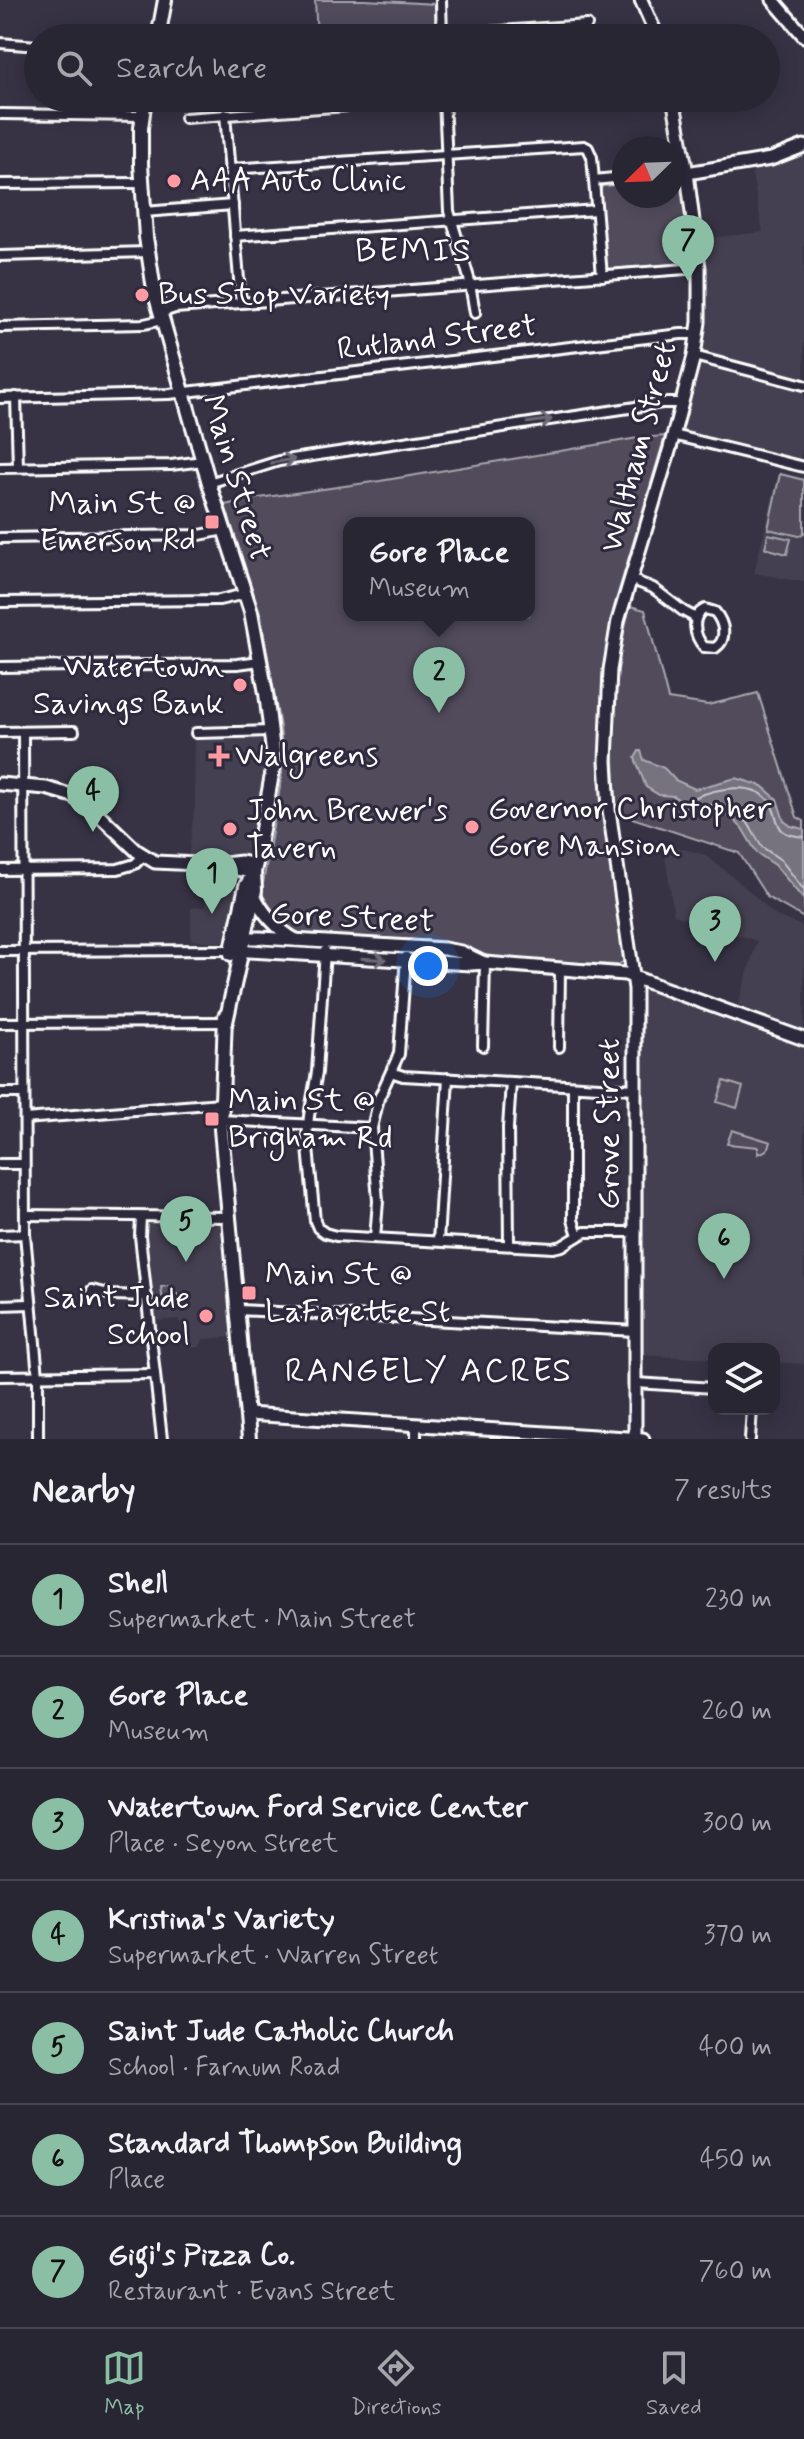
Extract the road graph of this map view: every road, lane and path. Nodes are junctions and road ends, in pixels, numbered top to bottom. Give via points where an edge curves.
1 (165, 0) edge
2 (441, 0) edge
3 (641, 0) edge
4 (773, 0) edge
5 (161, 24) edge
6 (442, 24) edge
7 (652, 24) edge
8 (804, 36) edge
9 (0, 43) edge
10 (24, 45) edge
11 (143, 112) edge
12 (252, 112) edge
13 (444, 112) edge
14 (676, 112) edge
15 (0, 114) edge
16 (225, 114) junction
17 (142, 116) junction
18 (185, 118) dead end
19 (804, 146) edge
20 (445, 155) junction
21 (230, 169) junction
22 (684, 173) edge
23 (687, 173) junction
24 (612, 178) edge
25 (594, 180) junction
26 (142, 183) junction
27 (0, 184) edge
28 (233, 205) junction
29 (596, 210) junction
30 (144, 212) junction
31 (451, 221) junction
32 (235, 236) junction
33 (148, 252) junction
34 (0, 256) edge
35 (699, 268) junction
36 (602, 276) junction
37 (471, 286) junction
38 (241, 303) junction
39 (475, 313) dead end
40 (161, 316) junction
41 (0, 327) edge
42 (698, 334) junction
43 (694, 356) junction
44 (804, 385) edge
45 (182, 391) junction
46 (16, 397) junction
47 (0, 398) edge
48 (682, 403) junction
49 (673, 435) junction
50 (203, 461) junction
51 (18, 467) junction
52 (804, 467) edge
53 (0, 468) edge
54 (209, 483) junction
55 (224, 530) junction
56 (0, 538) edge
57 (630, 579) junction
58 (245, 594) junction
59 (0, 602) edge
60 (696, 618) junction
61 (260, 661) junction
62 (0, 667) edge
63 (74, 731) dead end
64 (271, 731) junction
65 (0, 732) edge
66 (23, 732) junction
67 (196, 733) dead end
68 (0, 784) edge
69 (22, 785) junction
70 (609, 810) joint
71 (143, 856) junction
72 (219, 865) junction
73 (255, 869) junction
74 (0, 870) edge
75 (22, 870) junction
76 (249, 893) junction
77 (296, 940) junction
78 (325, 942) junction
79 (238, 947) junction
80 (406, 947) junction
81 (23, 950) junction
82 (0, 951) edge
83 (324, 956) junction
84 (406, 960) junction
85 (485, 963) junction
86 (560, 969) junction
87 (634, 976) junction
88 (226, 1022) junction
89 (0, 1023) edge
90 (24, 1023) junction
91 (804, 1039) edge
92 (483, 1046) dead end
93 (559, 1047) dead end
94 (391, 1072) junction
95 (448, 1078) junction
96 (511, 1082) junction
97 (573, 1086) junction
98 (635, 1089) junction
99 (0, 1093) edge
100 (24, 1093) junction
101 (221, 1103) junction
102 (25, 1119) junction
103 (221, 1120) junction
104 (308, 1124) junction
105 (372, 1128) junction
106 (0, 1164) edge
107 (24, 1164) junction
108 (26, 1215) junction
109 (141, 1217) junction
110 (230, 1217) junction
111 (635, 1232) junction
112 (25, 1234) junction
113 (0, 1235) edge
114 (578, 1235) junction
115 (375, 1238) junction
116 (438, 1241) junction
117 (509, 1245) junction
118 (92, 1290) dead end
119 (147, 1296) junction
120 (31, 1304) junction
121 (0, 1305) edge
122 (239, 1310) junction
123 (636, 1331) junction
124 (155, 1374) junction
125 (0, 1376) edge
126 (38, 1376) junction
127 (636, 1383) junction
128 (708, 1388) edge
129 (247, 1414) junction
130 (752, 1415) edge
131 (416, 1424) junction
132 (528, 1435) edge
133 (38, 1439) edge
134 (162, 1439) edge
135 (249, 1439) edge
136 (416, 1439) edge
137 (635, 1439) edge
138 (643, 1439) edge
139 (750, 1439) edge

1 - 5 main road
2 - 6 street
3 - 7 street
4 - 8 street
9 - 10 street
11 - 17 main road, Main Street
12 - 16 street
13 - 20 street
14 - 23 street, Waltham Street
15 - 17 street
16 - 18 street
16 - 21 street
17 - 26 main road, Main Street
19 - 23 street via 763,161
20 - 21 street
20 - 25 street via 584,146 591,152
20 - 31 street
21 - 28 street
22 - 23 street
23 - 35 street, Waltham Street
24 - 25 street
25 - 29 street
26 - 27 street
26 - 30 main road, Main Street
28 - 30 street
28 - 32 street
29 - 31 street
29 - 36 street
30 - 33 main road, Main Street
31 - 32 street
31 - 37 street
32 - 38 street
33 - 34 street
33 - 40 main road, Main Street
35 - 36 street
35 - 42 street, Waltham Street
36 - 37 street
37 - 38 street
37 - 39 street
38 - 40 street via 175,308
40 - 41 street via 144,324
40 - 45 main road, Main Street
42 - 43 street, Waltham Street
42 - 45 street, Rutland Street
43 - 44 street
43 - 48 street, Waltham Street
45 - 46 street, Rutland Street
45 - 50 main road, Main Street
46 - 47 street, Rutland Street
46 - 51 street
48 - 49 street, Waltham Street
54 -> 48 street via 279,461
49 - 52 street
49 - 57 street, Waltham Street
50 - 51 street
50 - 54 main road, Main Street
51 - 53 street
54 - 55 main road, Main Street
55 - 56 street via 200,535
55 - 58 main road, Main Street
57 - 60 street
57 - 70 street, Waltham Street via 610,670
58 - 59 street via 219,600
58 - 61 main road, Main Street
60 - 60 street via 701,645 719,647 724,637 718,616 705,609
61 - 62 street
61 - 64 main road, Main Street
63 - 66 street
64 - 67 street
64 - 73 main road, Main Street via 272,781
65 - 66 street
66 - 69 street
68 - 69 street
69 - 71 street via 79,799
69 - 75 street
70 - 87 street, Grove Street
71 - 72 street via 163,864
71 - 75 street via 124,868
72 - 73 street
72 - 76 street
73 - 76 main road, Main Street
74 - 75 street
75 - 81 street
76 - 77 street
76 - 79 main road, Main Street
77 - 78 street, Gore Street
77 - 79 street, Gore Street
78 - 80 street, Gore Street
78 - 83 street
79 - 81 street
79 - 83 street, Gore Street
79 - 88 main road, Main Street
80 - 84 street
80 - 85 street, Gore Street via 456,950
81 - 82 street
81 - 90 street
83 -> 84 street, Gore Street
83 - 104 street
84 - 85 street, Gore Street
84 - 94 street via 401,1047
85 - 86 street, Gore Street
85 - 92 street
86 - 87 street, Gore Street
86 - 93 street
87 - 91 street, Gore Street
87 - 98 street, Grove Street
88 - 90 street
88 - 101 main road, Main Street
89 - 90 street
90 - 100 street
94 - 95 street
94 - 105 street
95 - 96 street
95 - 116 street
96 - 97 street
96 - 117 street
97 - 98 street
97 - 114 street via 573,1220
98 - 111 street, Grove Street
99 - 100 street
100 - 102 street
101 - 102 street
101 - 103 main road, Main Street
102 - 107 street
103 - 104 street
103 - 110 main road, Main Street
104 - 105 street
104 - 115 street via 318,1228 336,1236
105 - 115 street via 378,1201
106 - 107 street
107 - 108 street
108 - 109 street
108 - 112 street
109 - 110 street
109 - 119 street
110 - 122 main road, Main Street
111 - 114 street
111 - 123 street, Grove Street
112 - 113 street
112 - 120 street
114 - 117 street via 557,1247
115 - 116 street
116 - 117 street
118 - 119 street
119 - 124 street
120 - 121 street
120 - 126 street
122 - 123 street
122 - 129 main road, Main Street
123 - 127 street, Grove Street
124 - 126 street
124 - 134 street
125 - 126 street
126 - 133 street
127 - 128 street
127 - 137 street, Grove Street
129 - 131 street
129 - 135 main road, Main Street
130 - 139 street
131 - 132 street
131 - 136 street
132 - 137 street
137 - 138 street

